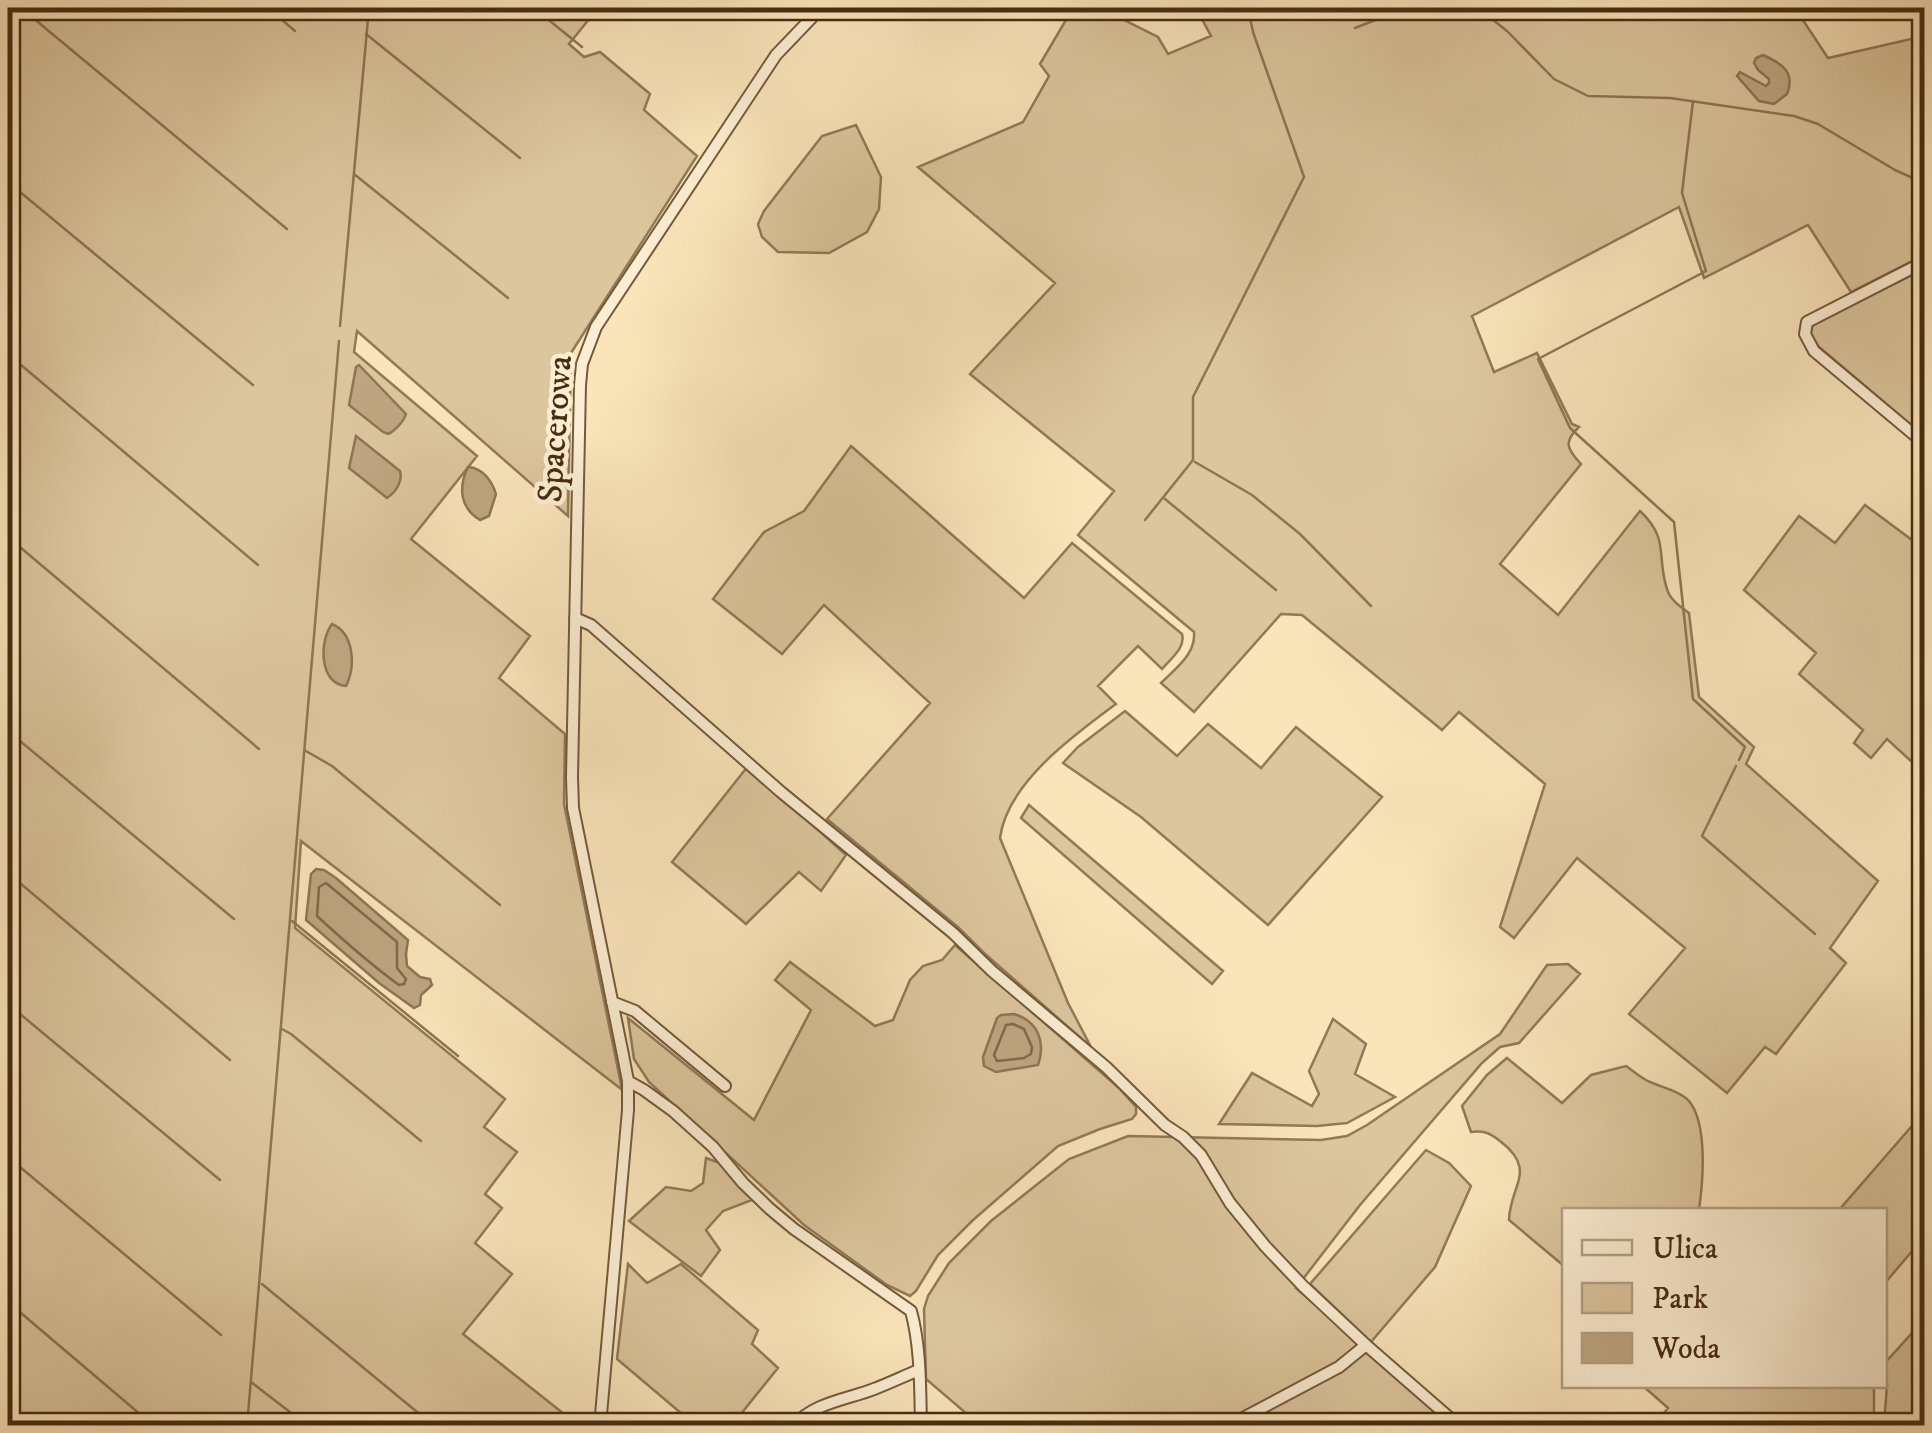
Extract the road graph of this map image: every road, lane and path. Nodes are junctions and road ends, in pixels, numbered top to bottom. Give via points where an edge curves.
1 (821, 8) edge
2 (1924, 262) edge
3 (1924, 443) edge
4 (575, 618) junction
5 (612, 1002) junction
6 (628, 1082) junction
7 (725, 1086) dead end
8 (1366, 1345) junction
9 (919, 1370) junction
10 (600, 1426) edge
11 (794, 1426) edge
12 (921, 1426) edge
13 (1228, 1426) edge
14 (1459, 1426) edge

1 - 4 street, Spacerowa via 776,56 587,347 580,385
2 - 3 street via 1806,322 1805,334 1814,351
4 - 5 street, Spacerowa via 574,808
4 - 8 street via 953,933 1184,1137 1265,1246
5 - 6 street, Spacerowa
5 - 7 street via 636,1011
6 - 9 street via 713,1147 794,1229 911,1311
6 - 10 street, Spacerowa
8 - 13 street
8 - 14 street
9 - 11 street via 814,1410
9 - 12 street

